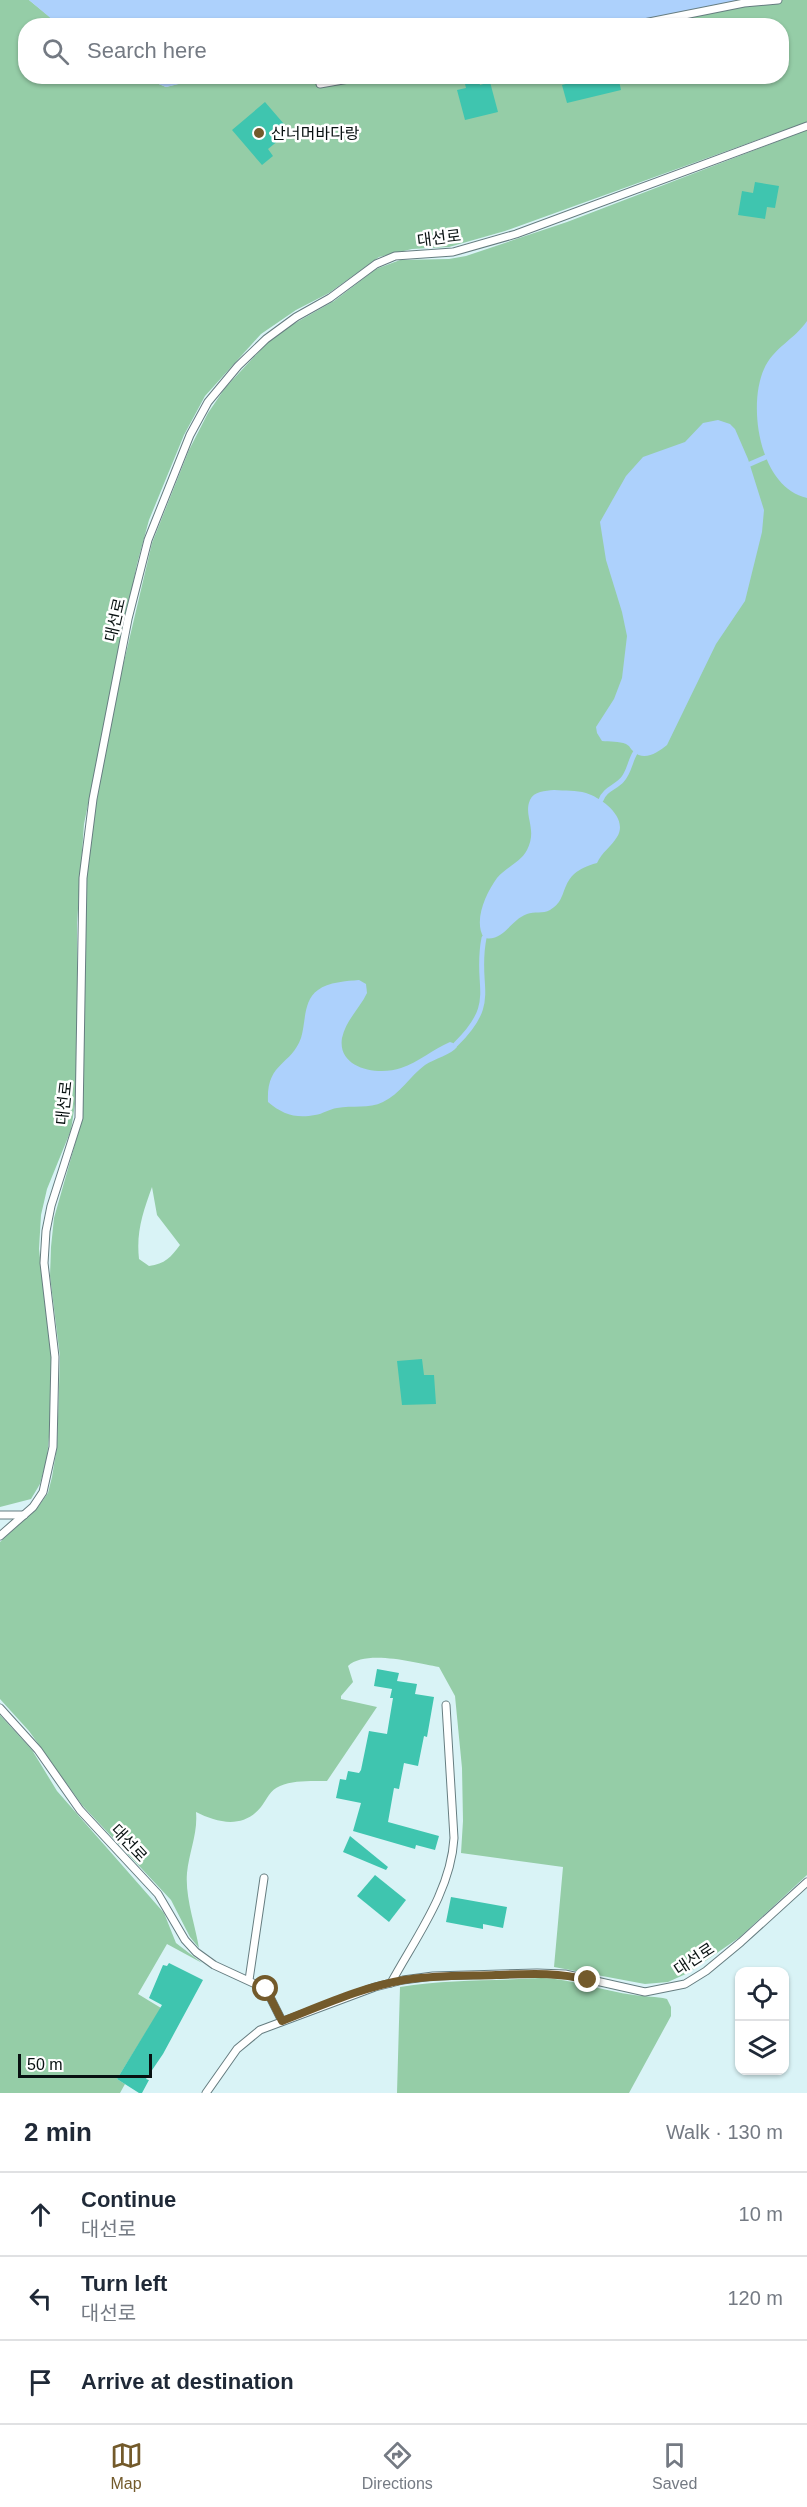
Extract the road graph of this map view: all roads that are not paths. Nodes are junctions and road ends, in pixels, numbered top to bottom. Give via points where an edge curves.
1 (778, 0) edge
2 (669, 18) edge
3 (807, 126) edge
4 (0, 1515) edge
5 (24, 1515) junction
6 (0, 1536) edge
7 (446, 1705) dead end
8 (0, 1708) edge
9 (264, 1878) dead end
10 (807, 1882) edge
11 (249, 1980) junction
12 (391, 1983) junction
13 (282, 2021) junction
14 (206, 2093) edge

1 - 2 lane
3 - 5 lane, 대선로 via 516,234 453,252 395,256 376,264 266,339 208,402 190,435 148,540 128,619 93,799 83,878 79,1118 51,1206 44,1263 55,1357 53,1447 43,1492
4 - 5 lane
5 - 6 lane, 대선로
7 - 12 lane via 453,1858 444,1885
8 - 11 lane, 대선로 via 38,1750 80,1810 158,1894 196,1953
9 - 11 lane
10 - 12 lane, 대선로 via 706,1971 666,1990 645,1992 565,1974 537,1973 433,1976
11 - 13 lane, 대선로 via 266,1989
12 - 13 lane, 대선로
13 - 14 lane, 대선로 via 247,2039

